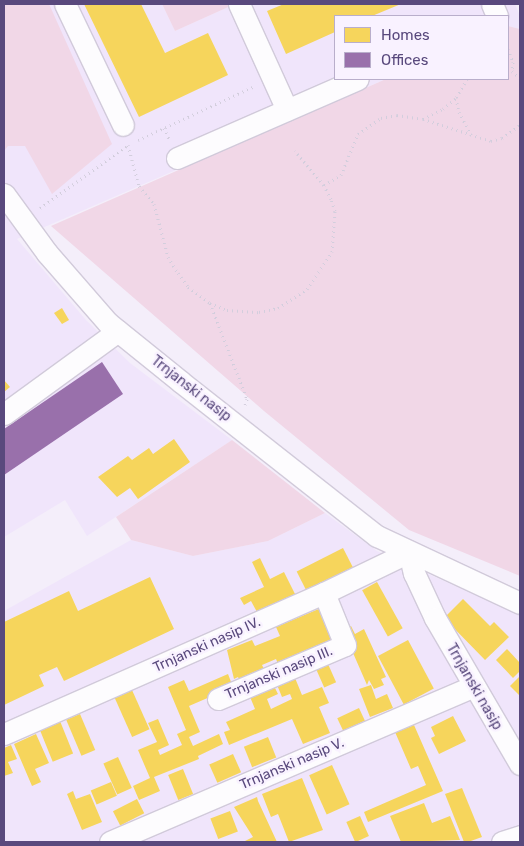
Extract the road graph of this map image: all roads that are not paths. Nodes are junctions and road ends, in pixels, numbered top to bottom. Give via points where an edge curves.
1 (65, 4) edge
2 (239, 4) edge
3 (356, 80) edge
4 (287, 110) junction
5 (125, 135) road end
6 (177, 158) dead end
7 (14, 210) edge
8 (118, 331) junction
9 (4, 414) edge
10 (409, 552) junction
11 (324, 593) junction
12 (520, 604) edge
13 (474, 686) junction
14 (218, 698) dead end
15 (4, 734) edge
16 (520, 764) edge
17 (520, 836) edge
18 (110, 842) edge
19 (502, 842) edge

1 - 5 street
2 - 4 street
3 - 4 street
4 - 6 street
7 - 8 street, Trnjanski nasip via 76,289
8 - 9 street
8 - 10 street, Trnjanski nasip via 377,536
10 - 11 street, Trnjanski nasip IV.
10 - 12 street, Trnjanski nasip
10 - 13 street, Trnjanski nasip via 422,591
11 - 14 street, Trnjanski nasip III. via 344,645
11 - 15 street, Trnjanski nasip IV.
13 - 16 street, Trnjanski nasip
13 - 18 street, Trnjanski nasip V.
17 - 19 street

